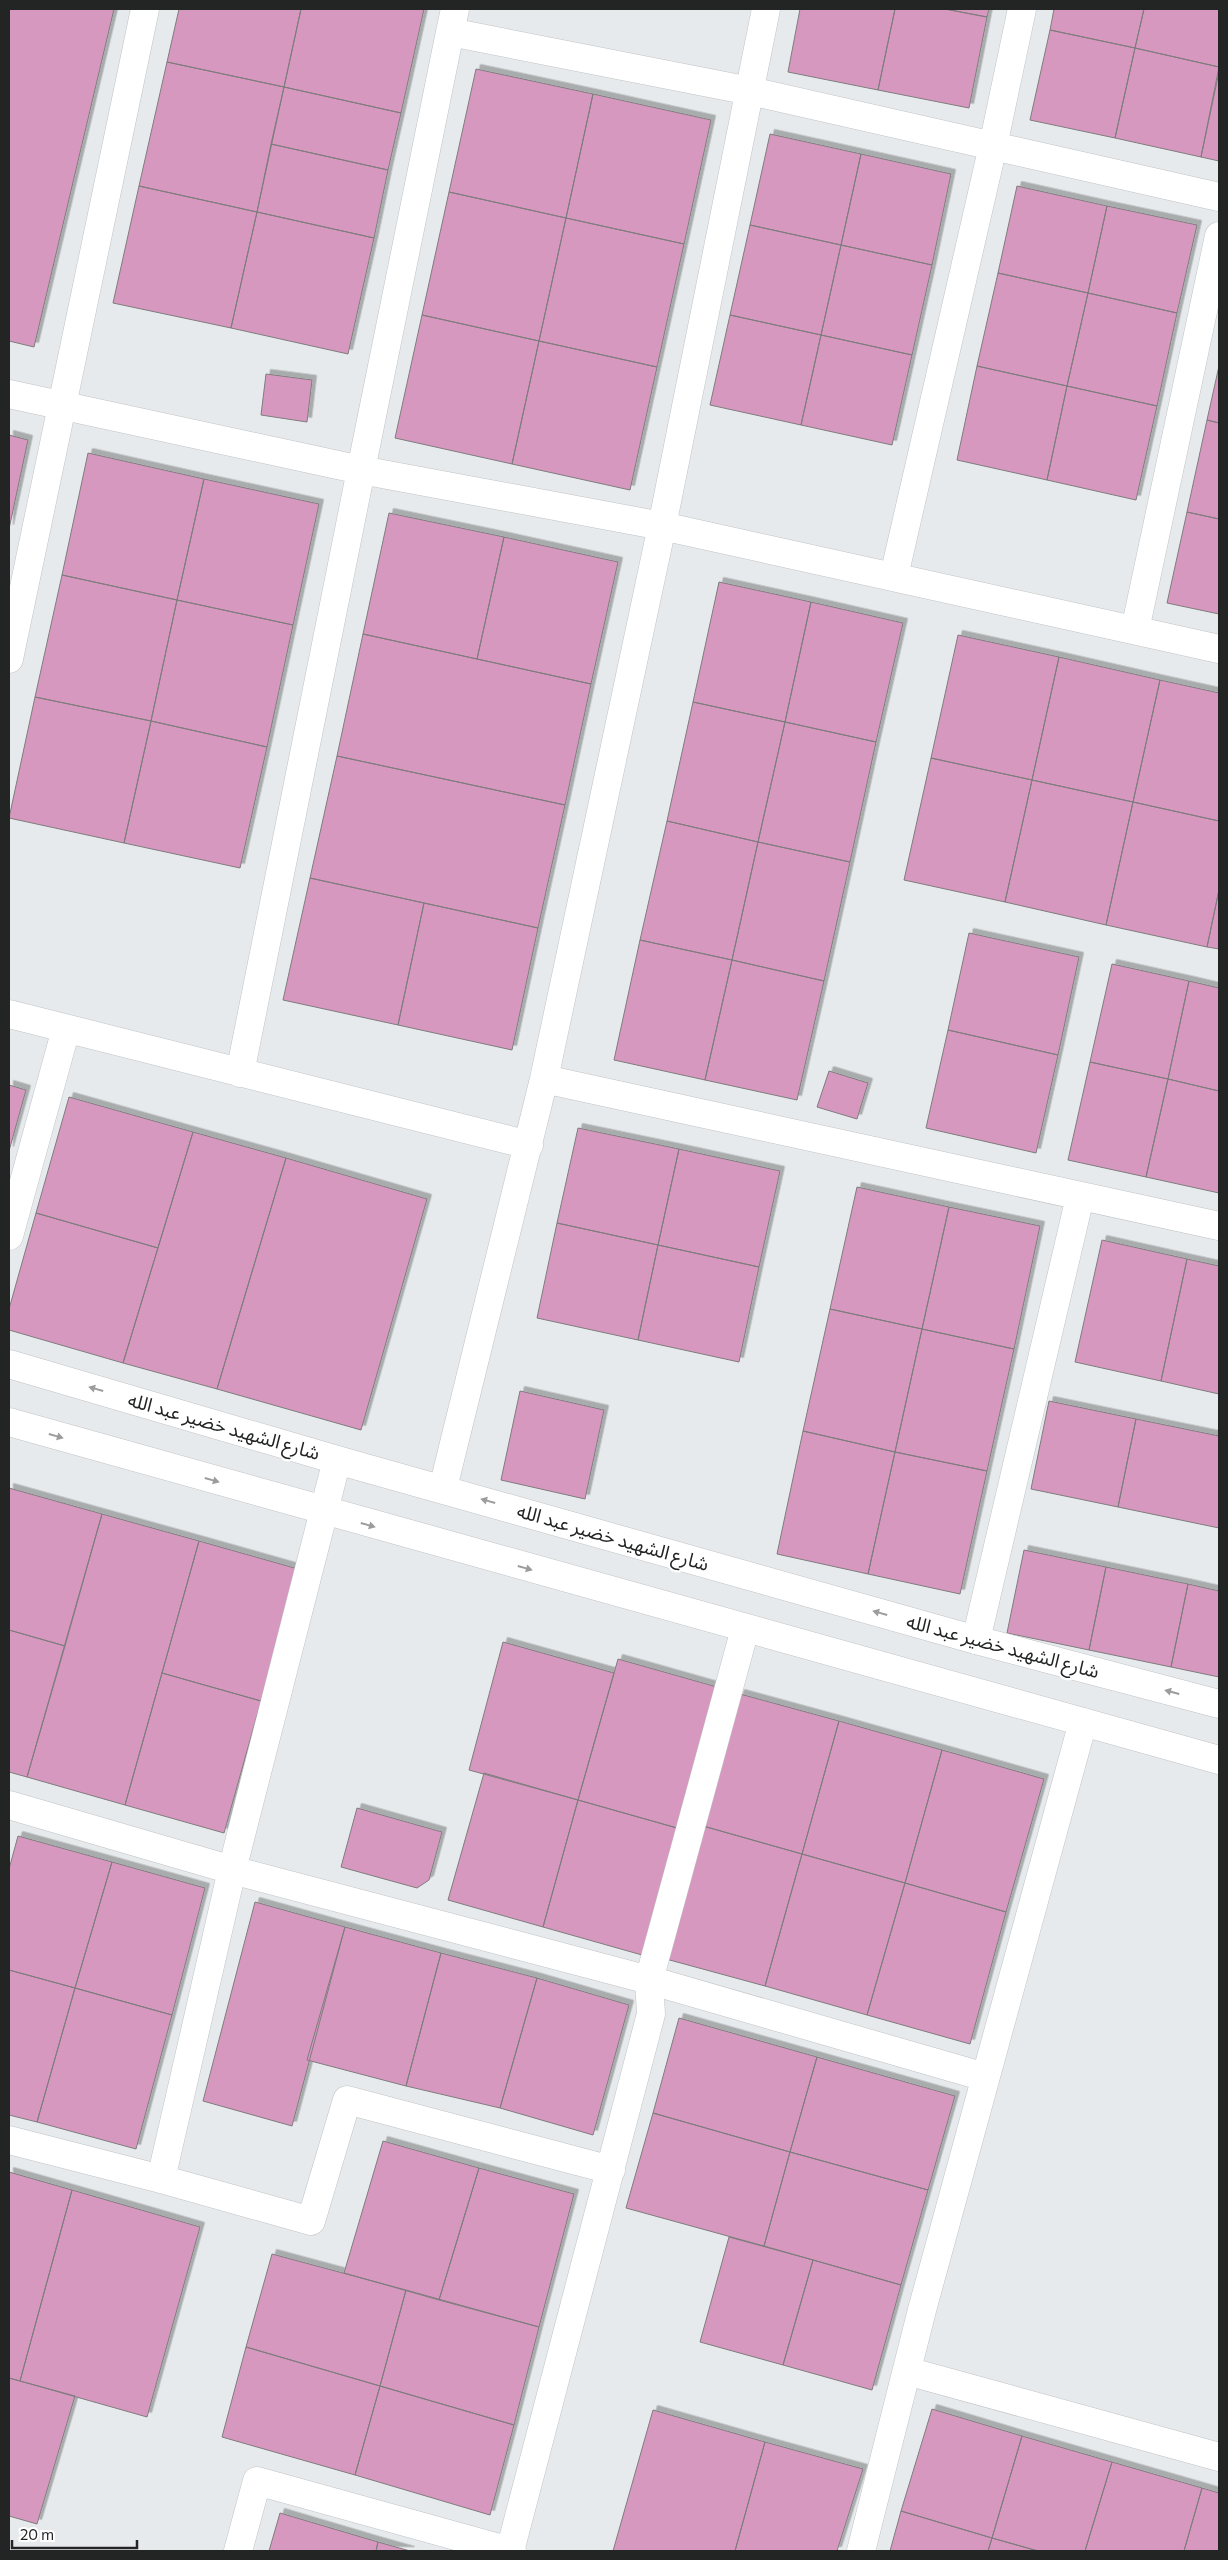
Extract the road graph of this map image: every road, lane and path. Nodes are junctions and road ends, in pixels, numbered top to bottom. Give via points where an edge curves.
1 (145, 9) edge
2 (766, 9) edge
3 (1022, 9) edge
4 (453, 21) edge
5 (750, 90) junction
6 (993, 146) junction
7 (1219, 197) edge
8 (1219, 236) edge
9 (9, 394) edge
10 (60, 406) junction
11 (361, 470) junction
12 (662, 526) junction
13 (894, 576) junction
14 (1135, 630) junction
15 (1219, 649) edge
16 (9, 659) edge
17 (9, 1014) edge
18 (66, 1029) junction
19 (240, 1073) junction
20 (544, 1079) junction
21 (529, 1145) junction
22 (1080, 1197) junction
23 (1219, 1226) edge
24 (9, 1236) edge
25 (9, 1364) edge
26 (9, 1422) edge
27 (337, 1460) junction
28 (443, 1488) junction
29 (324, 1512) junction
30 (745, 1629) junction
31 (976, 1640) junction
32 (1219, 1704) edge
33 (1083, 1722) junction
34 (1219, 1760) edge
35 (9, 1808) edge
36 (232, 1870) junction
37 (649, 1980) junction
38 (985, 2077) junction
39 (9, 2140) edge
40 (611, 2170) junction
41 (161, 2178) junction
42 (907, 2371) junction
43 (1219, 2457) edge
44 (238, 2551) edge
45 (511, 2551) edge
46 (862, 2551) edge

1 - 10 street
2 - 5 street
3 - 6 street
4 - 5 street
4 - 11 street
5 - 6 street
5 - 12 street
6 - 7 street
6 - 13 street
8 - 14 street
9 - 10 street
10 - 11 street
10 - 16 street
11 - 12 street
11 - 19 street
12 - 13 street
12 - 20 street
13 - 14 street
14 - 15 street
17 - 18 street
18 - 19 street
18 - 24 street
19 - 21 street
20 - 21 street
20 - 22 street
21 - 28 street
22 - 23 street
22 - 31 street
27 -> 25 street, شارع الشهيد خضير عبد الله
26 -> 29 street
27 - 28 street, شارع الشهيد خضير عبد الله
27 - 29 street
31 -> 28 street, شارع الشهيد خضير عبد الله
29 -> 30 street
29 - 36 street
30 - 33 street
30 - 37 street
32 -> 31 street, شارع الشهيد خضير عبد الله
33 - 34 street
33 - 38 street
35 - 36 street
36 - 37 street
36 - 41 street
37 - 38 street
37 - 40 street via 651,2014
38 - 42 street
39 - 41 street
40 - 41 street via 347,2100 311,2221
40 - 45 street
42 - 43 street
42 - 46 street
44 - 45 street via 257,2481

